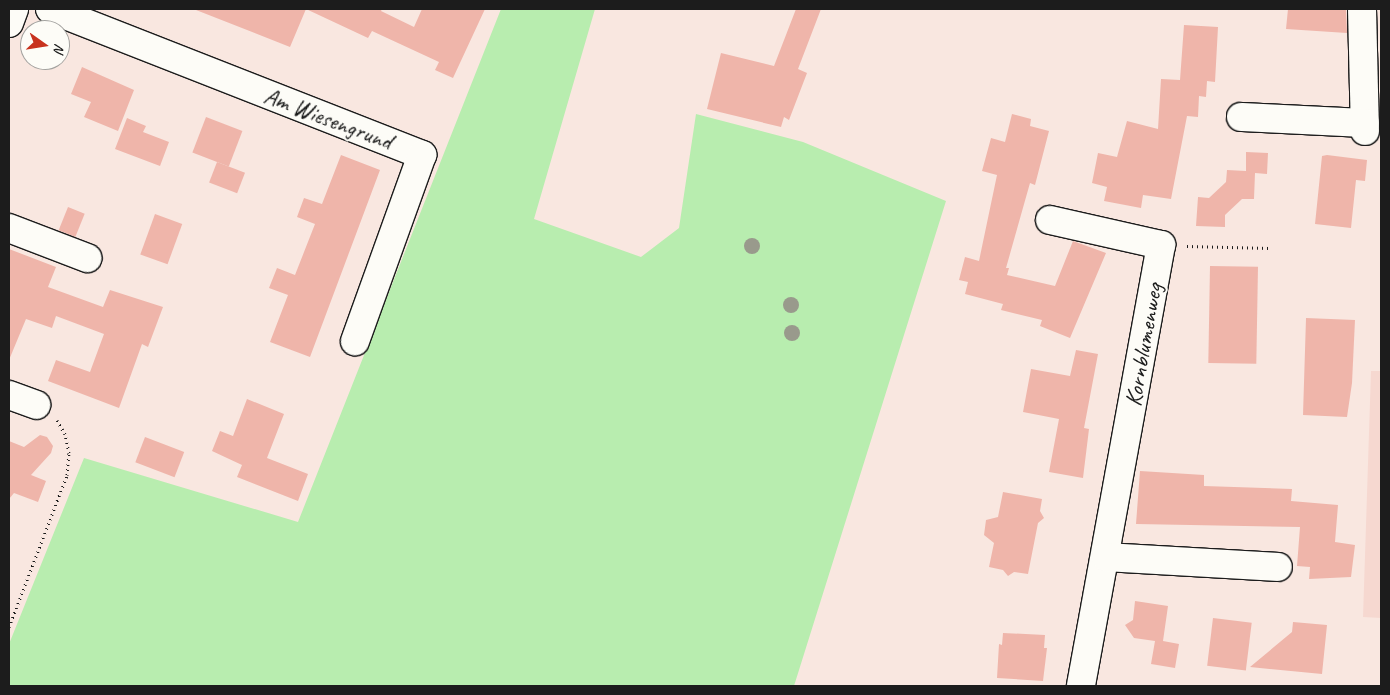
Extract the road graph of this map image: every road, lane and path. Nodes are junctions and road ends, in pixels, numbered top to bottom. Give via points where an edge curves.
1 (14, 9) edge
2 (50, 9) edge
3 (1362, 9) edge
4 (9, 23) edge
5 (1241, 117) dead end
6 (1050, 220) dead end
7 (9, 228) edge
8 (1161, 245) junction
9 (1270, 248) dead end
10 (87, 258) dead end
11 (355, 342) dead end
12 (9, 395) edge
13 (36, 405) joint
14 (1106, 557) junction
15 (1278, 567) dead end
16 (9, 627) edge
17 (1081, 686) edge

1 - 4 street
2 - 11 street, Am Wiesengrund via 422,154
3 - 5 street via 1365,127
6 - 8 street
7 - 10 street
8 - 9 path
8 - 14 street, Kornblumenweg
12 - 13 street
13 - 16 path via 57,419 65,434 69,453 67,475
14 - 15 street
14 - 17 street, Kornblumenweg

